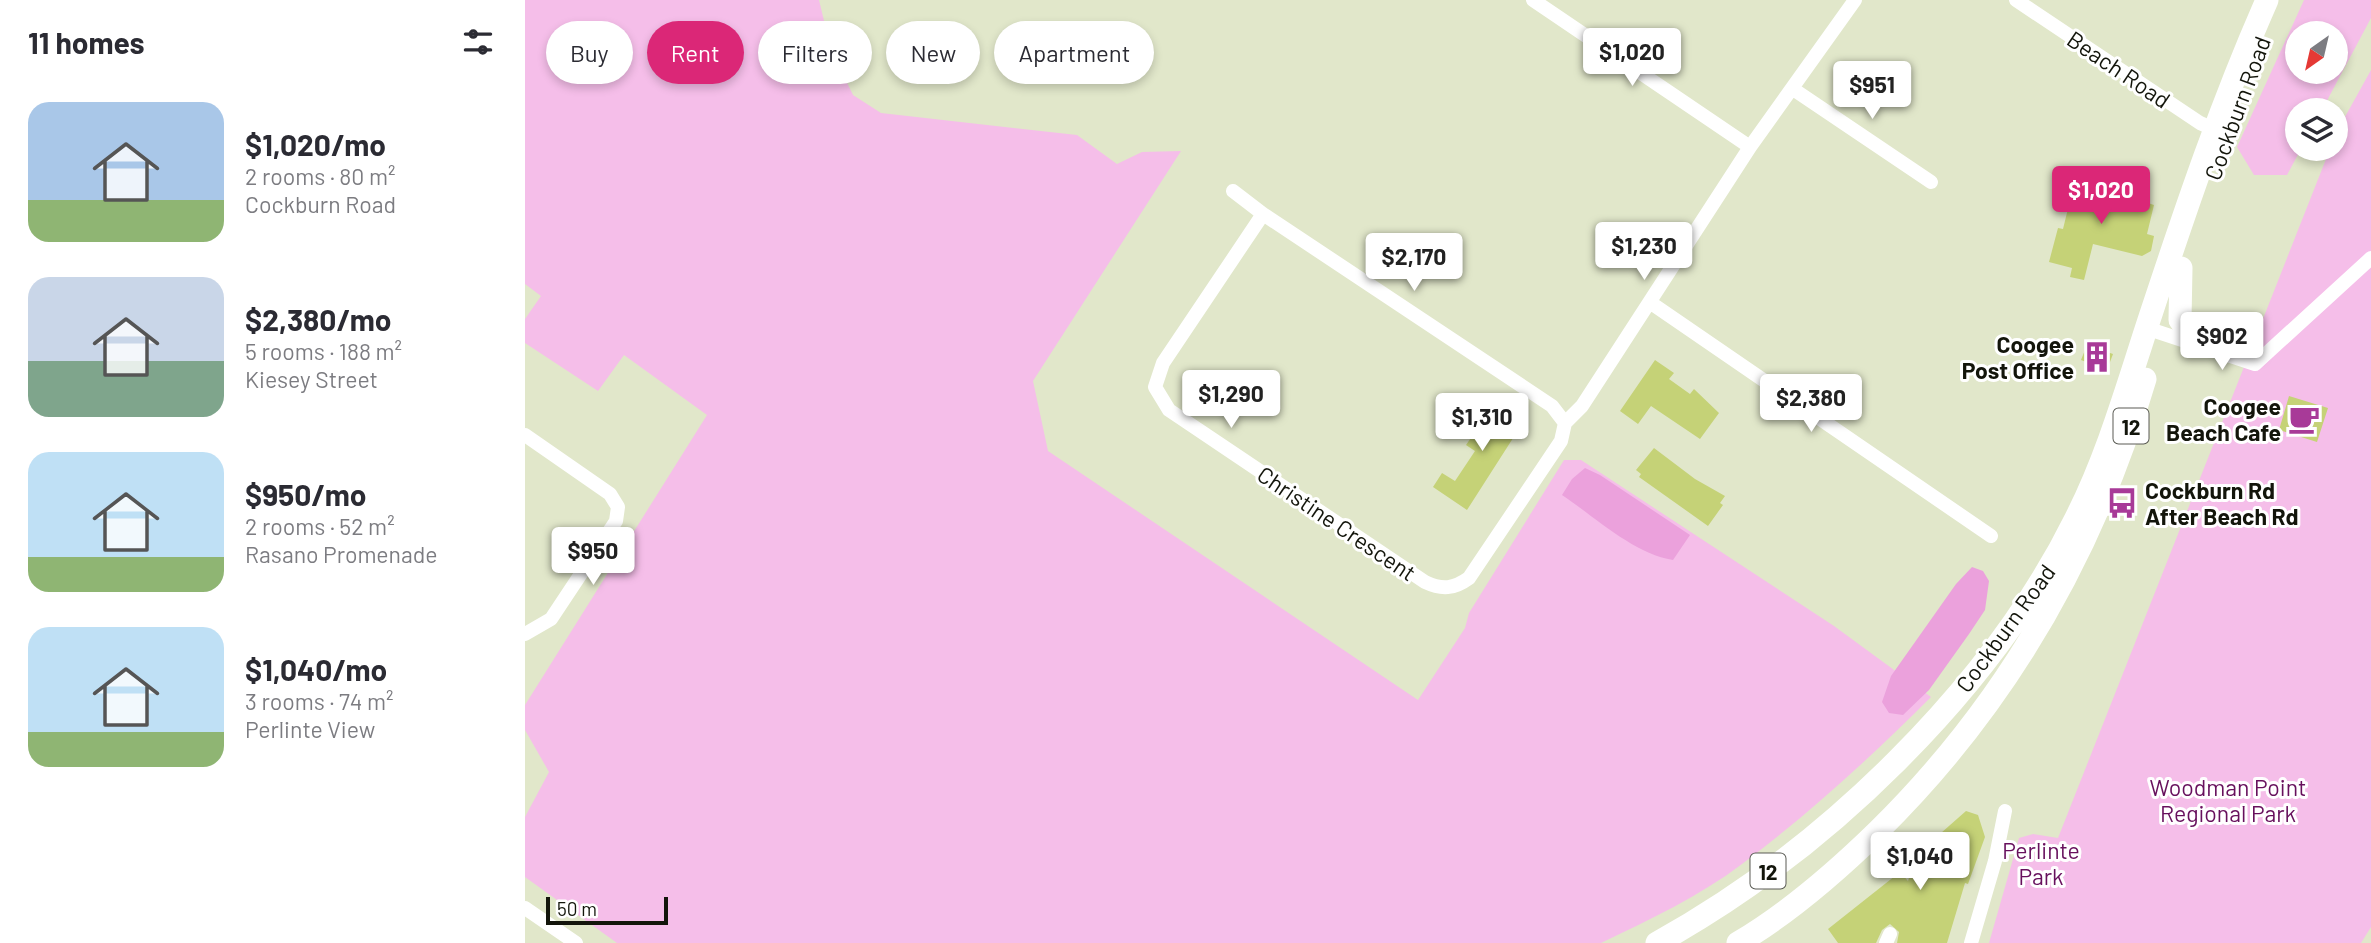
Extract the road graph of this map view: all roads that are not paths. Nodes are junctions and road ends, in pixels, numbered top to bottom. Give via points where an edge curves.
1 (1533, 0) edge
2 (1855, 0) edge
3 (2016, 0) edge
4 (2267, 0) edge
5 (2278, 0) edge
6 (1793, 89) junction
7 (2219, 132) junction
8 (1750, 147) junction
9 (1931, 182) dead end
10 (1233, 191) dead end
11 (1263, 214) junction
12 (2371, 258) edge
13 (2181, 268) junction
14 (1651, 303) junction
15 (2153, 330) junction
16 (2199, 346) junction
17 (1565, 423) junction
18 (525, 435) edge
19 (1991, 536) dead end
20 (526, 634) edge
21 (2005, 811) dead end
22 (525, 908) edge
23 (576, 943) edge
24 (1657, 943) edge
25 (1738, 943) edge
26 (1971, 943) edge

1 - 8 street
2 - 6 street
3 - 7 street, Beach Road
4 - 7 main road, Cockburn Road / 12
5 - 7 main road, Cockburn Road / 12
6 - 8 street
6 - 9 street
7 - 13 main road, Cockburn Road / 12
7 - 15 main road, Cockburn Road / 12
8 - 14 street
10 - 11 street
11 - 17 street via 1552,405
11 - 17 street, Christine Crescent via 1163,363 1155,387 1169,410 1437,588 1459,585 1469,578 1561,442
12 - 16 street via 2255,364
13 - 15 main road, Cockburn Road / 12
13 - 16 main road via 2180,320
14 - 17 street via 1582,406
14 - 19 street
15 - 16 street
15 - 24 main road, Cockburn Road / 12 via 2077,517 2041,584 1953,701 1901,758 1832,818 1738,894
15 - 25 main road, Cockburn Road / 12 via 2106,495 2058,594 2008,675 1925,785 1844,864
18 - 20 street via 610,494 618,507 616,521 551,619
21 - 26 street via 1996,861
22 - 23 street

